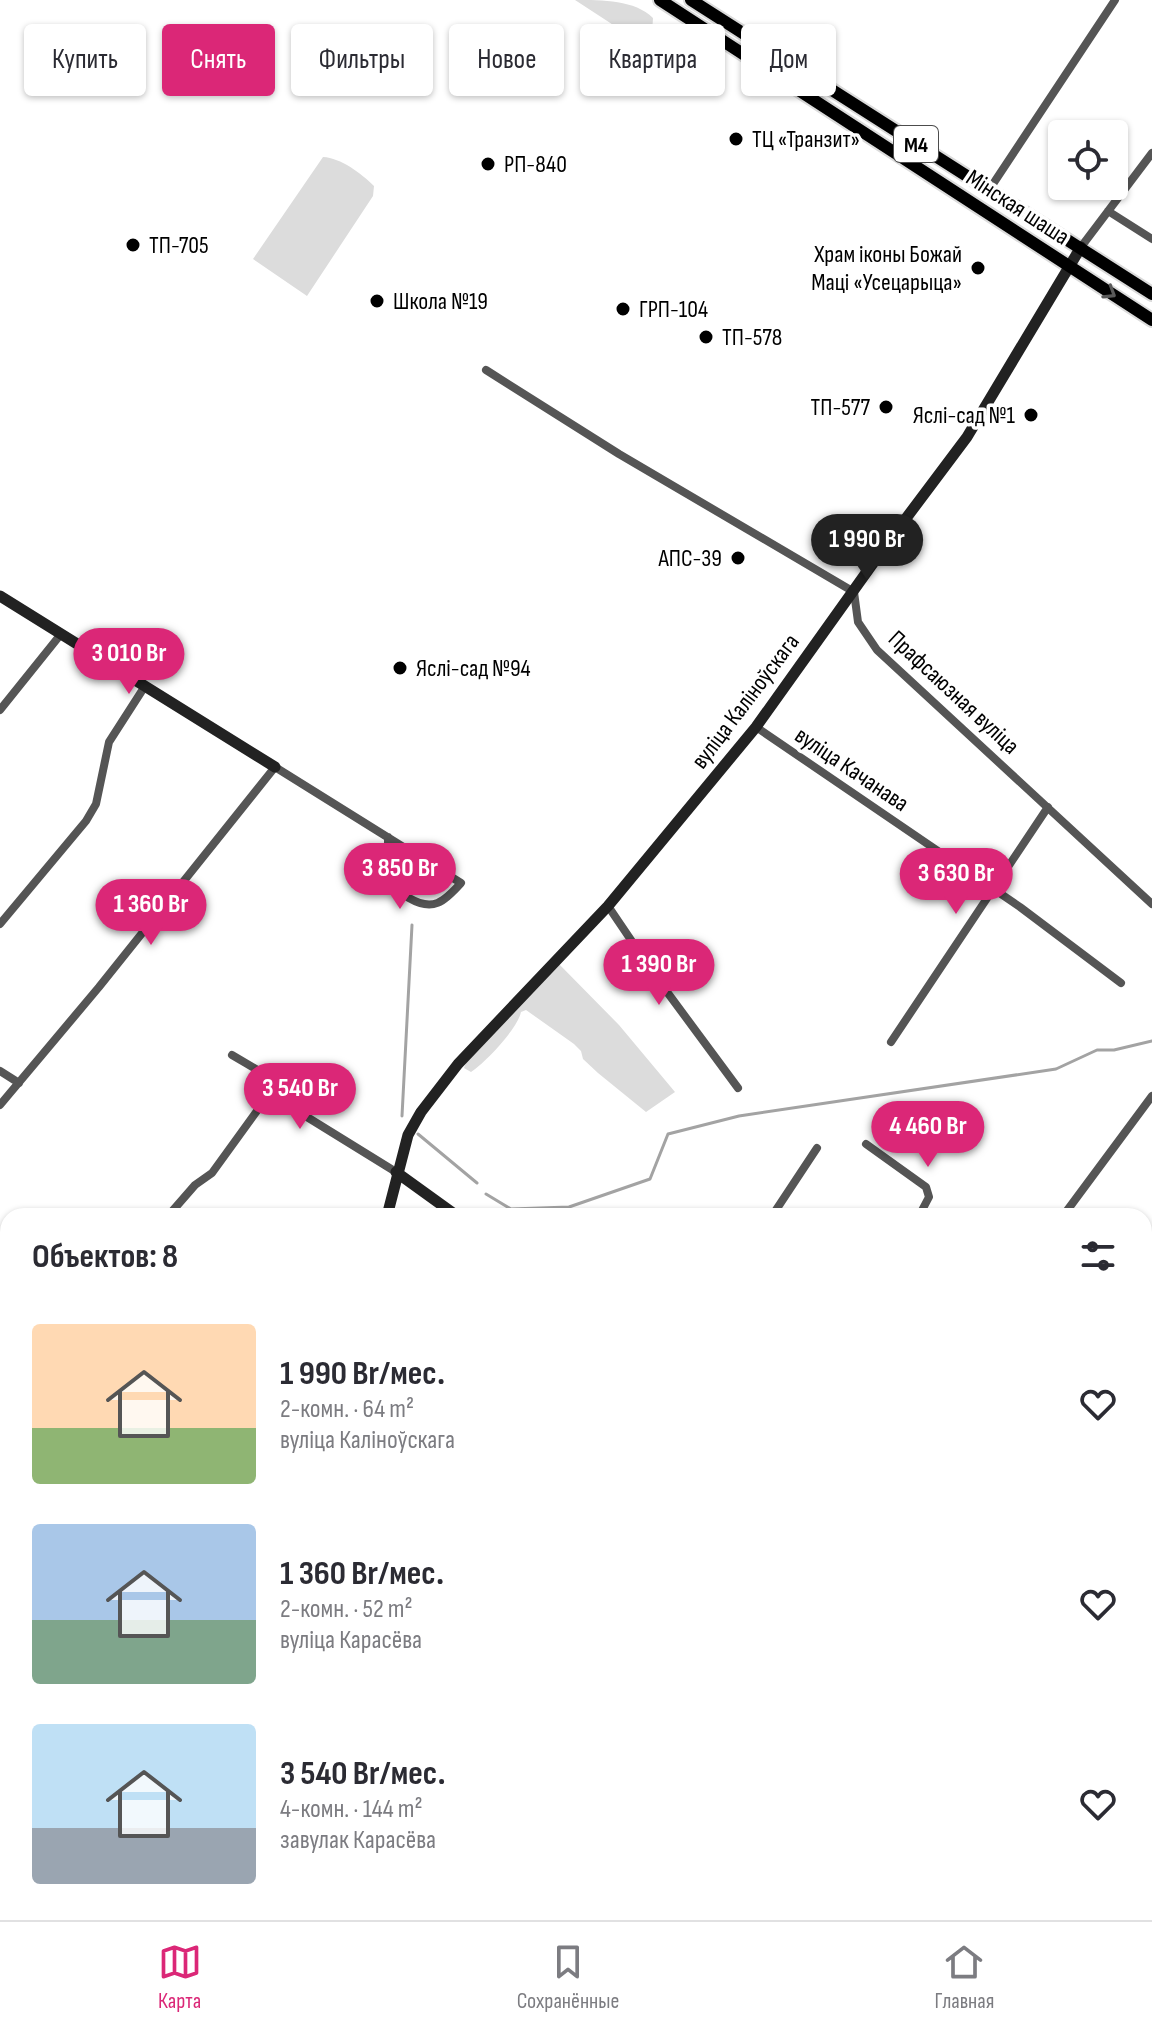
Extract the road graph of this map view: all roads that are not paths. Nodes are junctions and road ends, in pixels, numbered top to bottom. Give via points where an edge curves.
1 (660, 0) edge
2 (691, 0) edge
3 (1115, 0) edge
4 (1152, 153) edge
5 (989, 190) junction
6 (1108, 211) junction
7 (1152, 239) edge
8 (1081, 247) junction
9 (1069, 266) junction
10 (1152, 294) edge
11 (1152, 320) edge
12 (486, 370) dead end
13 (854, 592) junction
14 (0, 596) edge
15 (61, 634) junction
16 (145, 686) junction
17 (0, 710) edge
18 (756, 727) junction
19 (275, 767) junction
20 (1048, 807) junction
21 (388, 837) junction
22 (993, 890) junction
23 (1152, 904) edge
24 (608, 906) junction
25 (0, 924) edge
26 (1121, 983) dead end
27 (891, 1042) dead end
28 (232, 1055) dead end
29 (0, 1071) edge
30 (19, 1083) junction
31 (738, 1088) dead end
32 (273, 1096) junction
33 (1152, 1096) edge
34 (0, 1105) edge
35 (866, 1144) dead end
36 (817, 1148) dead end
37 (396, 1172) junction
38 (175, 1208) edge
39 (389, 1208) edge
40 (446, 1208) edge
41 (777, 1208) edge
42 (923, 1208) edge
43 (1069, 1208) edge

1 - 9 main road, Мінская шаша / М4
2 - 5 main road, Мінская шаша / М4
3 - 5 street
4 - 6 street, вуліца Каліноўскага
5 - 8 main road, Мінская шаша / М4
6 - 7 street
6 - 8 street, вуліца Каліноўскага
8 - 9 main road, вуліца Каліноўскага
8 - 10 main road, Мінская шаша / М4
9 -> 11 main road, Мінская шаша / М4
9 - 13 main road, вуліца Каліноўскага via 967,437
12 - 13 street
13 - 18 main road, вуліца Каліноўскага
13 - 20 street, Прафсаюзная вуліца via 858,622 877,650
14 - 15 main road
15 - 16 main road
15 - 17 street
16 - 19 main road
16 - 25 street via 109,742 96,804 86,821
18 - 22 street, вуліца Качанава
18 - 24 main road, вуліца Каліноўскага
19 - 21 street
19 - 30 street
20 - 22 street
20 - 23 street, Прафсаюзная вуліца
21 - 21 street via 461,883 430,906 400,893 394,886
22 - 26 street, вуліца Качанава
22 - 27 street
24 - 31 street
24 - 37 main road, вуліца Каліноўскага via 458,1064 421,1112
28 - 32 street via 271,1078
29 - 30 street
30 - 34 street
32 - 37 street
32 - 38 street via 212,1173
33 - 43 street
35 - 42 street via 926,1187 929,1197
36 - 41 street
37 - 39 main road, вуліца Каліноўскага
37 - 40 main road

